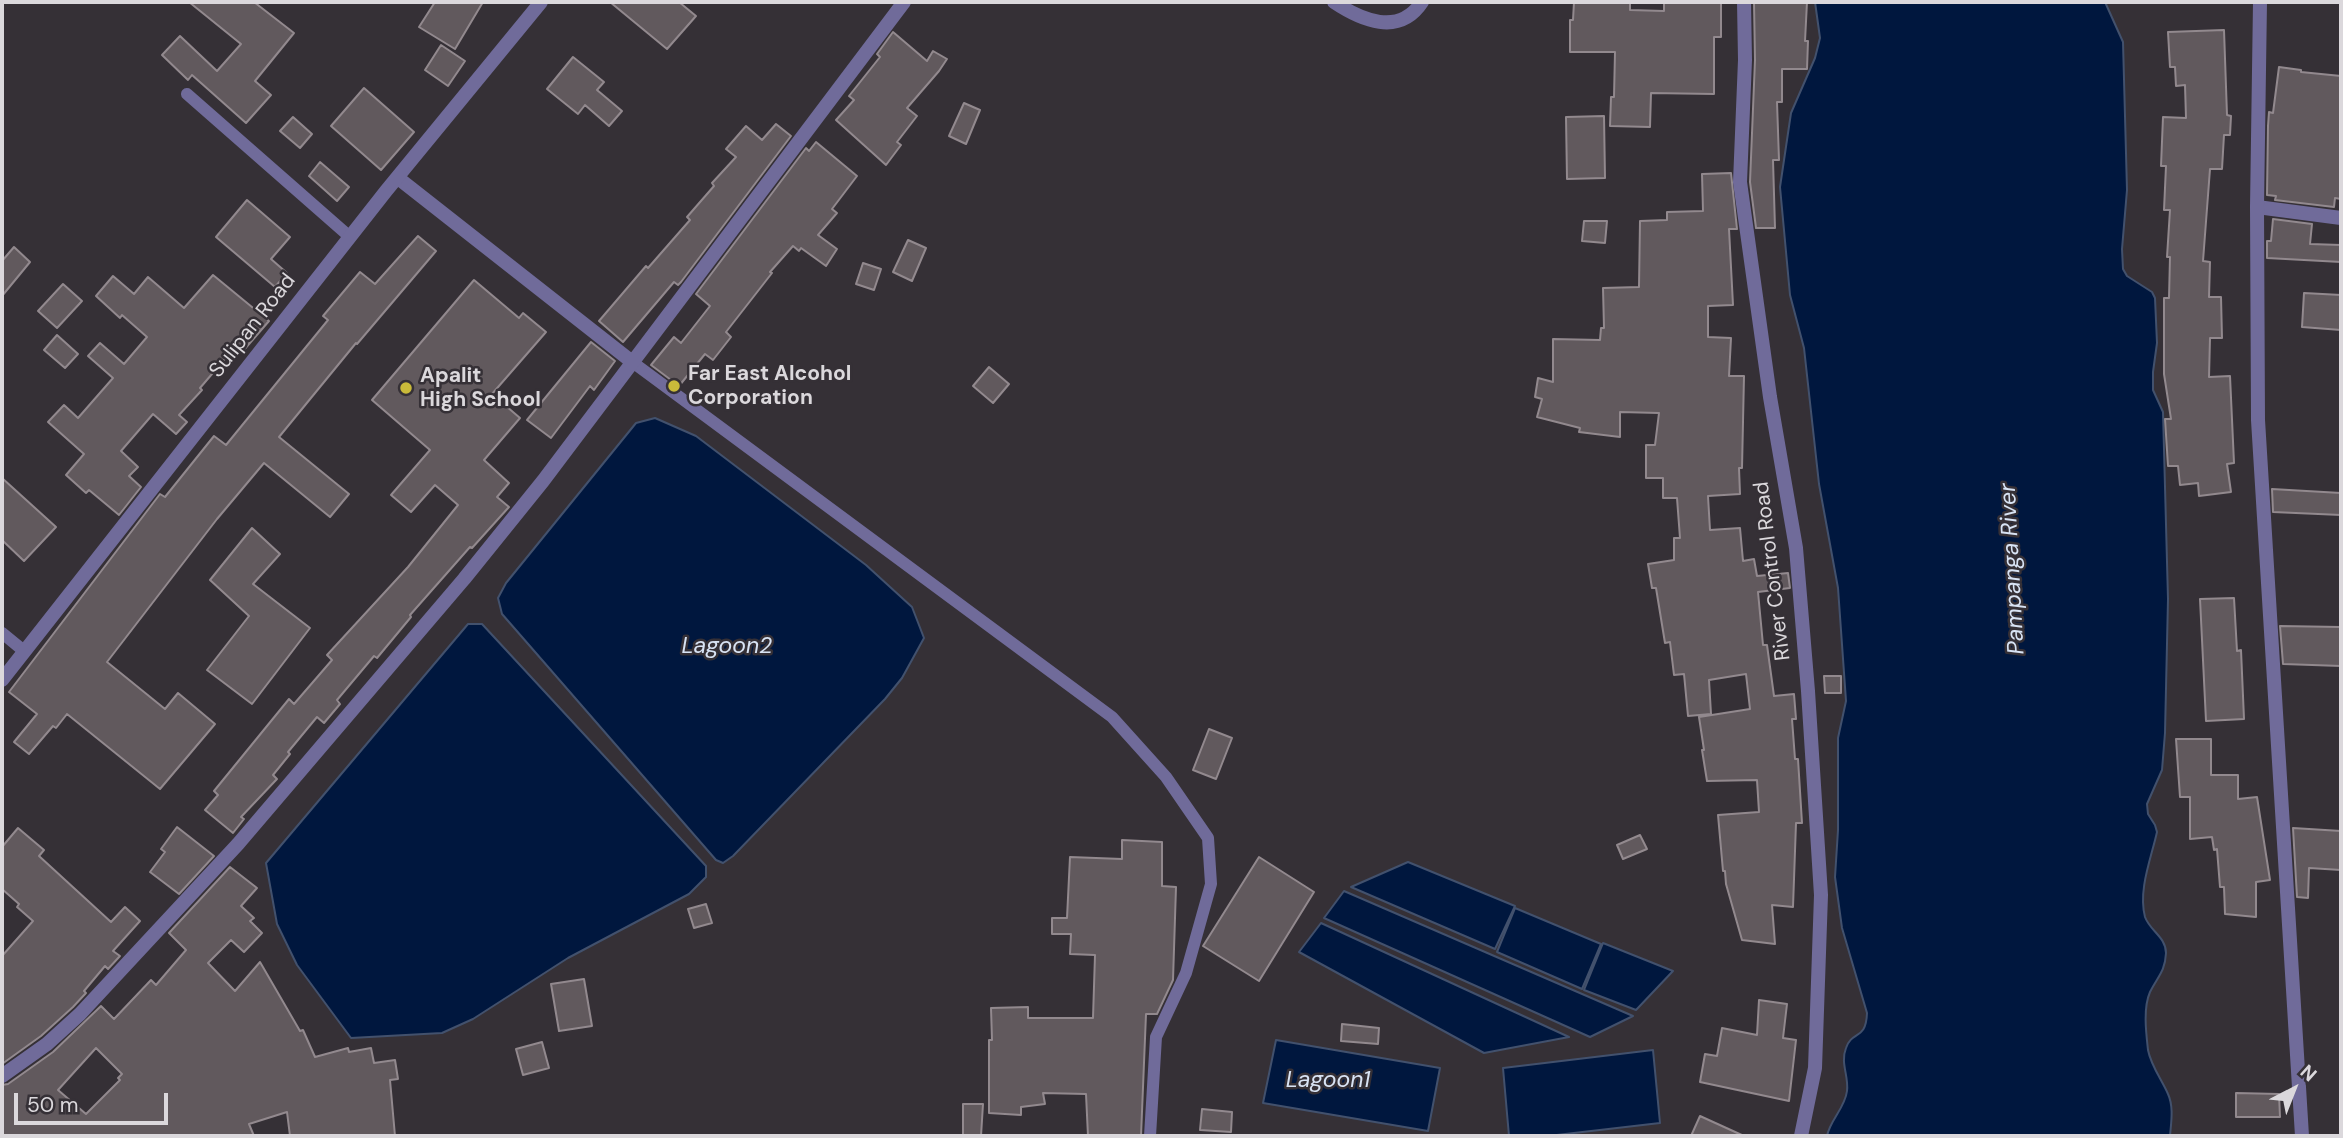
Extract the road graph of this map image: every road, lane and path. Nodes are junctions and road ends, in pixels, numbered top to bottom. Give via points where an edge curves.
1 (541, 2) edge
2 (904, 2) edge
3 (1334, 2) edge
4 (1422, 2) edge
5 (1744, 2) edge
6 (2260, 2) edge
7 (187, 94) dead end
8 (398, 177) junction
9 (2257, 208) junction
10 (2341, 218) edge
11 (350, 237) junction
12 (631, 361) junction
13 (2, 633) edge
14 (24, 651) junction
15 (2, 680) edge
16 (2, 1076) edge
17 (1150, 1136) edge
18 (1801, 1136) edge
19 (2302, 1136) edge

1 - 8 street, Sulipan Road
2 - 12 street
3 - 4 street via 1371,22 1389,23
5 - 18 street, River Control Road via 1740,181 1796,548 1821,895 1815,1068
6 - 9 street
7 - 11 lane
8 - 11 street, Sulipan Road
8 - 12 street
9 - 10 street
9 - 19 street via 2258,420
11 - 14 street, Sulipan Road
12 - 16 street via 495,540 257,823 80,1014
12 - 17 lane via 1112,717 1166,777 1208,838 1211,884 1186,973 1156,1037
13 - 14 lane
14 - 15 street, Sulipan Road

